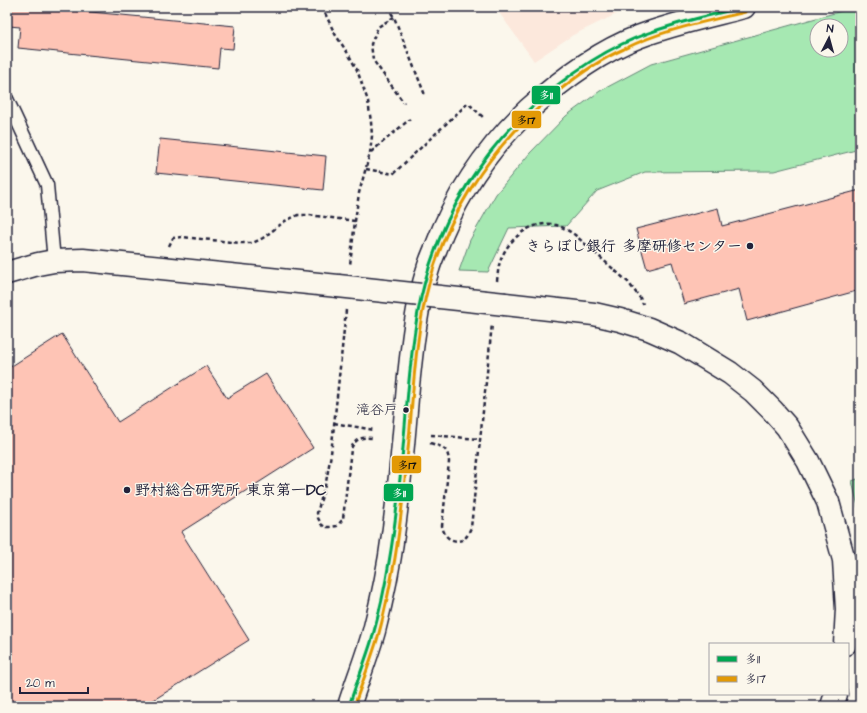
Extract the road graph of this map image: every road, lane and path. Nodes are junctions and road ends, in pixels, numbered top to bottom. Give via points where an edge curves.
1 (387, 7) edge
2 (744, 7) edge
3 (394, 18) junction
4 (426, 95) dead end
5 (7, 99) edge
6 (404, 103) dead end
7 (484, 118) dead end
8 (410, 119) dead end
9 (370, 153) dead end
10 (366, 169) dead end
11 (355, 221) dead end
12 (168, 250) dead end
13 (54, 261) junction
14 (7, 273) edge
15 (497, 283) dead end
16 (644, 306) dead end
17 (492, 322) dead end
18 (334, 423) dead end
19 (374, 430) dead end
20 (431, 435) dead end
21 (480, 439) junction
22 (430, 443) dead end
23 (845, 643) edge
24 (836, 695) edge
25 (349, 706) edge
26 (832, 706) edge

1 - 3 path
2 - 25 street via 637,37 610,50 561,81 506,134 476,170 458,200 428,268 419,304 387,571 374,631
3 - 4 path
3 - 6 path via 378,27 371,44 373,60
5 - 13 lane via 47,185
7 - 10 path via 468,104 393,174
8 - 9 path
11 - 12 path via 298,215 252,243 182,237 173,238
13 - 14 street
13 - 23 street, bridge via 108,262 594,314 649,329 681,343 754,391 787,427 808,461 828,502 844,560 847,609
15 - 16 path via 502,256 516,238 536,224 556,225 575,235 628,282
17 - 21 path
18 - 19 path
20 - 21 path
21 - 22 path via 471,528 466,537 456,541 447,537 442,526 448,454 444,448
24 - 26 street

